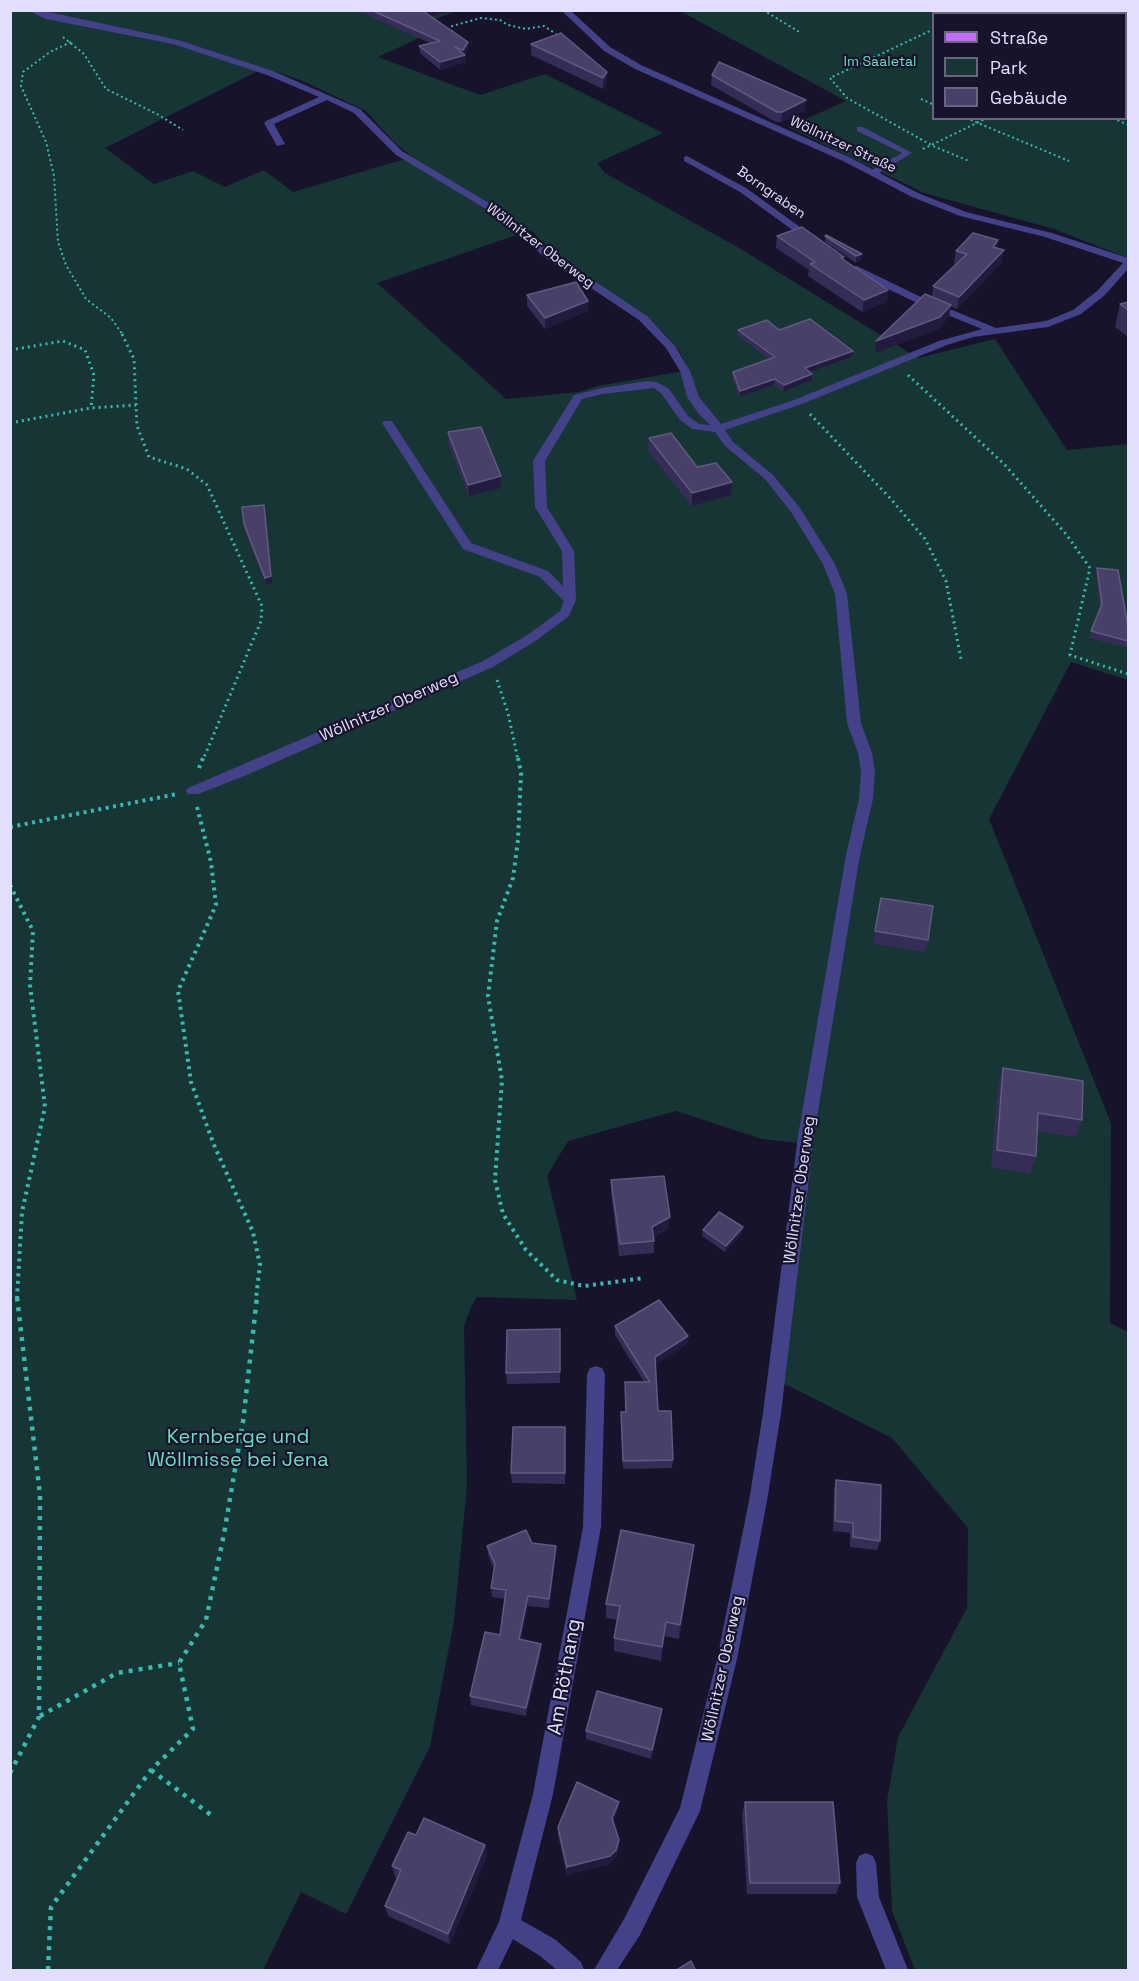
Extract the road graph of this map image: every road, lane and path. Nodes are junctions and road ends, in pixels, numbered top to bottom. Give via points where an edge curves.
1 (31, 10) edge
2 (565, 10) edge
3 (763, 10) edge
4 (932, 29) edge
5 (801, 33) dead end
6 (556, 34) edge
7 (458, 37) edge
8 (327, 97) junction
9 (921, 99) dead end
10 (932, 104) edge
11 (970, 120) edge
12 (984, 120) edge
13 (978, 124) junction
14 (860, 129) dead end
15 (183, 130) dead end
16 (280, 144) dead end
17 (933, 146) junction
18 (908, 153) junction
19 (687, 159) dead end
20 (969, 161) dead end
21 (1069, 161) dead end
22 (873, 173) junction
23 (819, 244) edge
24 (841, 261) edge
25 (1128, 262) edge
26 (998, 332) junction
27 (10, 350) edge
28 (893, 363) junction
29 (798, 402) junction
30 (136, 405) junction
31 (91, 408) junction
32 (10, 423) edge
33 (388, 423) dead end
34 (718, 429) junction
35 (570, 600) junction
36 (961, 658) dead end
37 (488, 664) junction
38 (1128, 674) edge
39 (193, 791) junction
40 (10, 827) edge
41 (10, 885) edge
42 (644, 1278) dead end
43 (596, 1374) dead end
44 (179, 1663) junction
45 (39, 1716) junction
46 (150, 1770) junction
47 (10, 1773) edge
48 (211, 1815) dead end
49 (866, 1863) dead end
50 (509, 1924) junction
51 (48, 1971) edge
52 (487, 1971) edge
53 (573, 1971) edge
54 (605, 1971) edge
55 (897, 1971) edge

1 - 8 street, Wöllnitzer Oberweg via 175,42 270,73
2 - 22 street, Wöllnitzer Straße via 607,48 638,67
3 - 5 path
4 - 17 path via 830,78 847,98
6 - 7 path via 544,26 526,29 481,18 452,26 451,31
8 - 16 street via 269,123
8 - 34 street, Wöllnitzer Oberweg via 357,111 399,153 504,216 547,254 643,318 670,346 693,397
9 - 10 path
11 - 13 path
12 - 13 path
13 - 17 path
13 - 21 path
14 - 18 lane
15 - 30 path via 105,89 84,54 71,42 23,72 21,86 46,142 54,176 58,242 86,299 111,318 123,335 134,359
17 - 18 path
17 - 20 path
18 - 22 lane
19 - 23 street, Borngraben via 743,190
22 - 25 street, Wöllnitzer Straße via 953,210 1059,238
24 - 26 street via 872,279
25 - 26 street via 1101,293 1077,312 1048,324
26 - 28 street via 972,334
27 - 31 path via 63,341 85,350 94,375
28 - 29 street
28 - 38 path via 1004,464 1066,534 1090,568 1070,656
29 - 34 street
29 - 36 path via 925,539 946,581
30 - 31 path
30 - 39 path via 137,426 150,457 187,469 207,485 262,606 261,621
31 - 32 path
33 - 35 street via 467,546 544,574
34 - 35 street via 696,427 657,385 578,397 539,461 541,507 568,551
34 - 54 street, Wöllnitzer Oberweg via 729,444 769,477 829,564 841,594 854,723 868,772 806,1136 772,1413 727,1659 690,1811 632,1927
35 - 37 street, Wöllnitzer Oberweg via 565,613 554,623
37 - 39 street, Wöllnitzer Oberweg
37 - 42 path via 508,713 521,773 513,878 497,921 488,996 502,1080 495,1180 503,1214 526,1250 557,1280 584,1286
39 - 40 path
39 - 44 path via 211,862 216,905 178,991 191,1082 214,1145 254,1232 260,1265 243,1422 224,1534 206,1620
41 - 45 path via 33,931 30,985 45,1107 22,1212 16,1306 39,1495
43 - 50 street, Am Röthang via 592,1527 543,1794
44 - 45 path via 117,1673
44 - 46 path via 193,1729
45 - 47 path
46 - 48 path
46 - 51 path via 51,1907
49 - 55 street via 868,1897
50 - 52 street, Am Röthang
50 - 53 street via 548,1948

